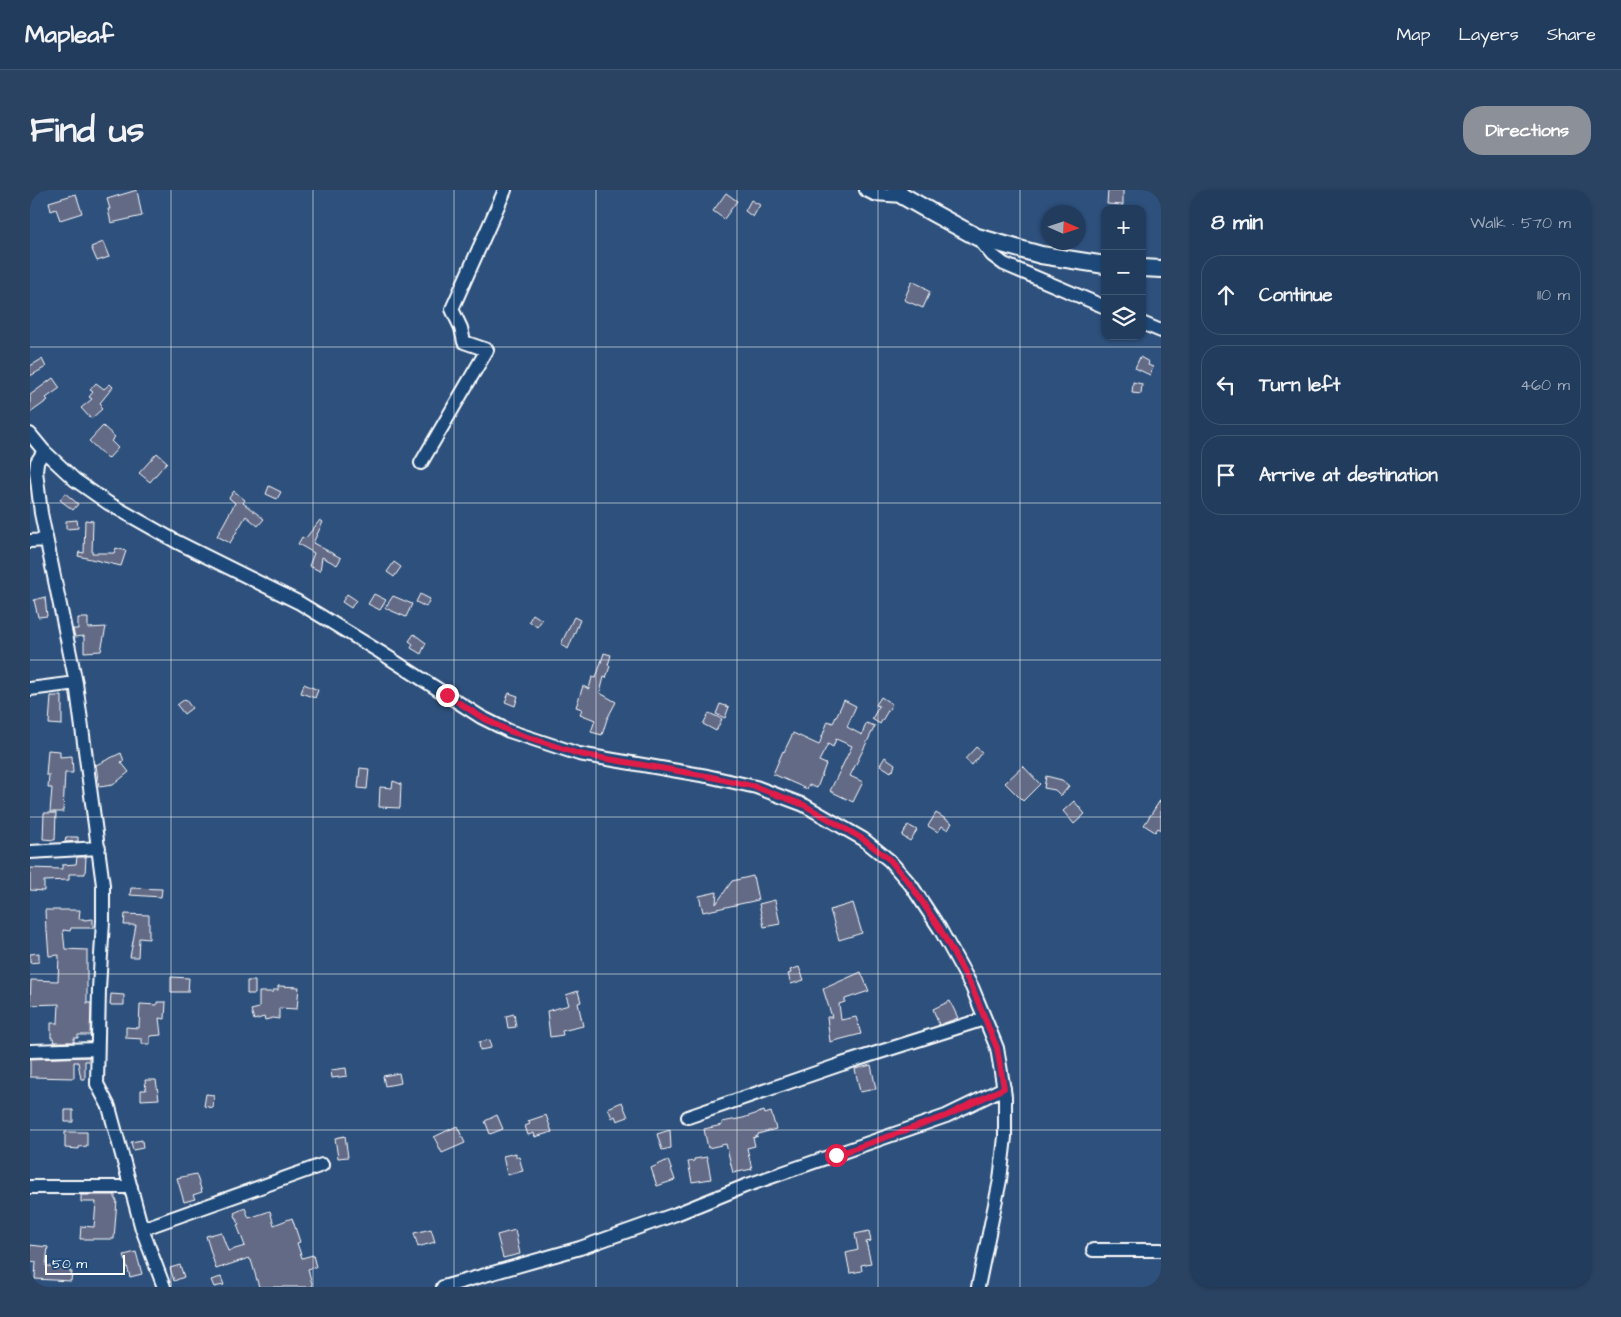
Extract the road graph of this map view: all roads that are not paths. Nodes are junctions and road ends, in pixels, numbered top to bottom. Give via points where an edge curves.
1 (505, 190) edge
2 (866, 190) edge
3 (899, 193) edge
4 (977, 237) junction
5 (1101, 264) edge
6 (1146, 268) edge
7 (1161, 269) edge
8 (1101, 305) edge
9 (1146, 325) edge
10 (1161, 331) edge
11 (30, 434) edge
12 (38, 455) edge
13 (420, 463) dead end
14 (46, 540) junction
15 (30, 541) edge
16 (76, 683) junction
17 (30, 689) edge
18 (99, 848) junction
19 (30, 852) edge
20 (984, 1019) junction
21 (97, 1049) junction
22 (30, 1051) edge
23 (1004, 1088) junction
24 (688, 1117) dead end
25 (322, 1165) dead end
26 (30, 1187) edge
27 (131, 1187) junction
28 (142, 1229) junction
29 (1093, 1250) dead end
30 (1161, 1250) edge
31 (164, 1287) edge
32 (443, 1287) edge
33 (978, 1287) edge

1 - 13 street via 452,309 462,328 464,342 487,350
2 - 3 street via 874,194
3 - 4 main road
4 - 5 main road via 1041,255
4 - 8 street via 1004,264
6 - 7 main road
9 - 10 street
11 - 12 street
12 - 14 street via 36,479
12 - 20 street via 108,503 177,542 298,602 481,717 509,731 579,754 756,787 804,805 863,839 890,860 911,885 972,987
14 - 15 street
14 - 16 street
16 - 17 street
16 - 18 street
18 - 19 street
18 - 21 street via 104,885
20 - 23 street via 997,1048
20 - 24 street
21 - 22 street
21 - 27 street via 97,1084 109,1107
23 - 32 street via 946,1116 745,1186 676,1214 580,1248
23 - 33 street via 1006,1137
25 - 28 street
26 - 27 street
27 - 28 street
28 - 31 street
29 - 30 street

